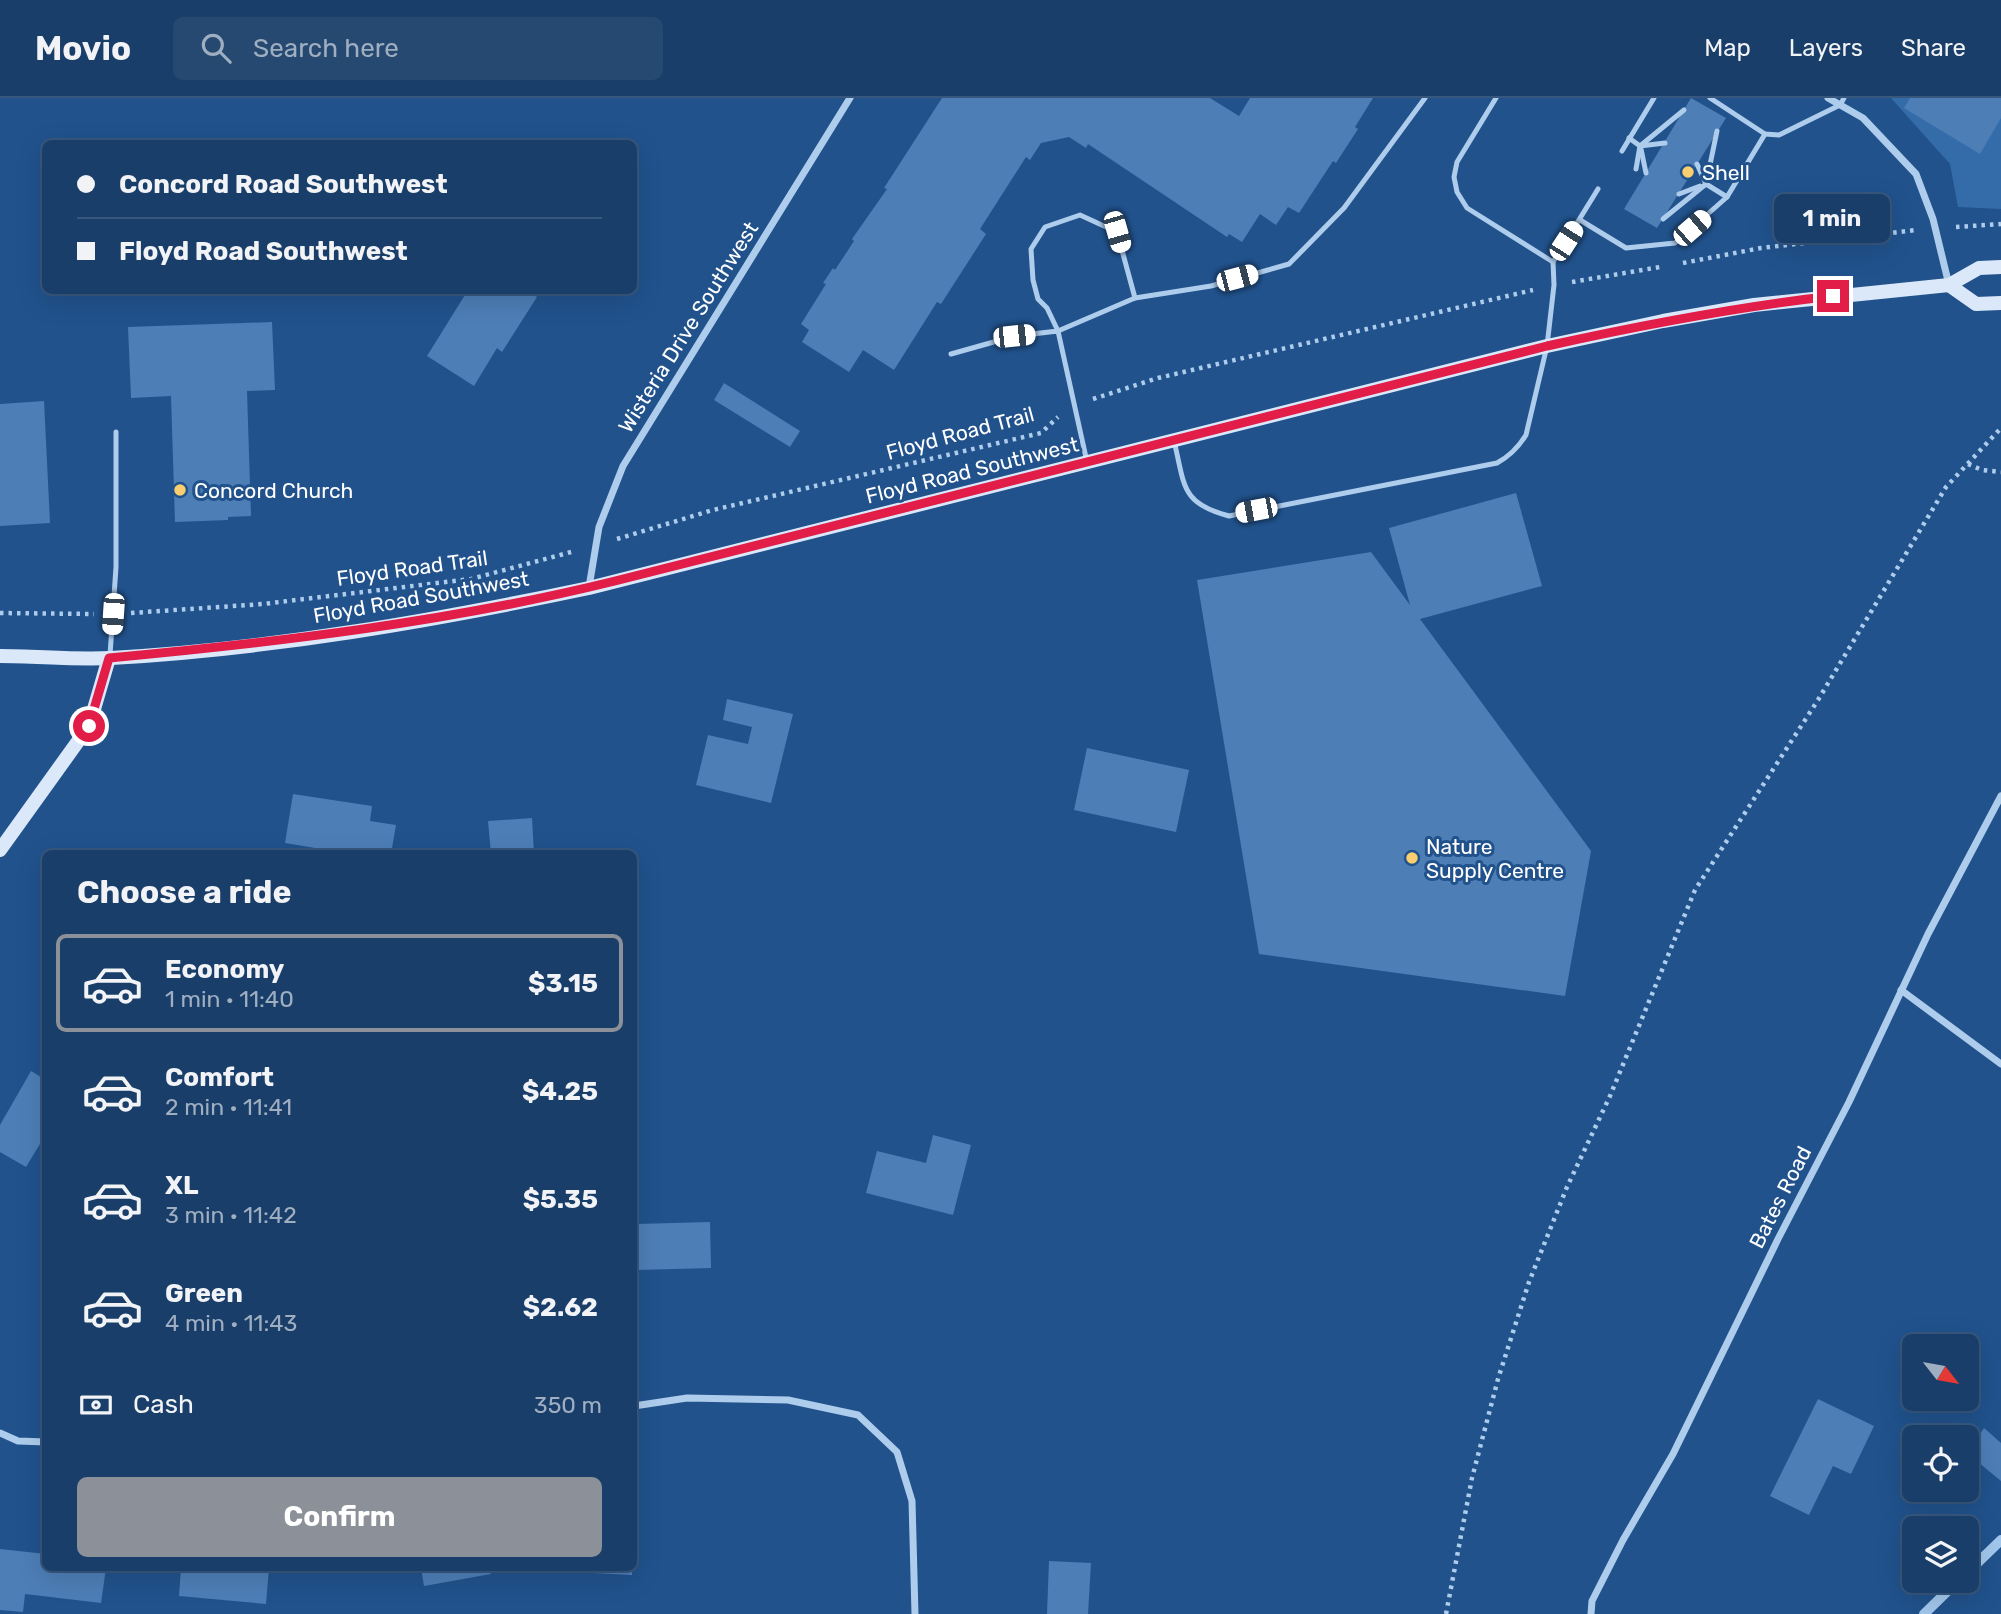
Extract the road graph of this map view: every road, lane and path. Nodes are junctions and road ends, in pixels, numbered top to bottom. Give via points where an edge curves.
1 (850, 98) edge
2 (1426, 98) edge
3 (1496, 98) edge
4 (1710, 98) edge
5 (1828, 98) edge
6 (1651, 99) edge
7 (1842, 101) edge
8 (1684, 110) dead end
9 (1717, 131) dead end
10 (1765, 134) junction
11 (1629, 138) junction
12 (1665, 143) dead end
13 (1640, 146) junction
14 (1622, 151) dead end
15 (1698, 164) dead end
16 (1636, 169) dead end
17 (1646, 173) dead end
18 (1706, 184) junction
19 (1598, 189) dead end
20 (1679, 194) dead end
21 (1727, 197) junction
22 (1663, 219) dead end
23 (1580, 220) junction
24 (2001, 224) edge
25 (1935, 228) junction
26 (1553, 262) junction
27 (1681, 263) dead end
28 (1667, 266) dead end
29 (2001, 267) edge
30 (1555, 285) junction
31 (1949, 285) junction
32 (1135, 298) junction
33 (2001, 303) edge
34 (1058, 331) junction
35 (1547, 346) junction
36 (951, 354) dead end
37 (1072, 405) junction
38 (2001, 428) edge
39 (116, 432) dead end
40 (1174, 441) junction
41 (1087, 463) junction
42 (1968, 464) junction
43 (2001, 472) edge
44 (596, 545) junction
45 (589, 588) junction
46 (0, 613) edge
47 (113, 614) junction
48 (0, 656) edge
49 (109, 658) junction
50 (2001, 796) edge
51 (0, 850) edge
52 (1901, 990) junction
53 (2001, 1064) edge
54 (637, 1406) edge
55 (0, 1433) edge
56 (42, 1442) edge
57 (915, 1614) edge
58 (1446, 1614) edge
59 (1591, 1614) edge

1 - 44 street, Wisteria Drive Southwest via 623,466
2 - 32 lane via 1345,208 1289,264 1211,286
3 - 26 lane via 1457,162 1457,192 1467,208
4 - 10 lane
5 - 7 street
6 - 11 lane
7 - 10 lane via 1779,135
7 - 25 street via 1916,173
8 - 13 lane
9 - 18 lane
10 - 21 lane
11 - 13 lane
11 - 14 lane
12 - 13 lane
13 - 16 lane
13 - 17 lane
15 - 18 lane
18 - 20 lane
18 - 21 lane
18 - 22 lane
19 - 23 lane
21 - 23 lane via 1675,243 1626,248
23 - 26 lane
24 - 25 path
25 - 27 path via 1761,248
25 - 31 street
26 - 30 lane
28 - 30 path, Floyd Road Trail
29 - 31 main road, Floyd Road Southwest via 1979,268
30 - 35 lane
30 - 37 path, Floyd Road Trail via 1158,378
31 - 33 main road via 1976,304
31 - 35 main road, Floyd Road Southwest via 1754,305
32 - 34 lane
32 - 34 lane via 1117,232 1080,215 1045,227 1031,249 1033,280 1038,299
34 - 36 lane via 1014,336
34 - 37 lane
35 - 40 main road, Floyd Road Southwest
35 - 40 lane via 1526,435 1518,448 1496,463 1229,516 1197,504 1187,494
37 - 41 lane
37 - 44 path, Floyd Road Trail via 1041,433 713,510
38 - 42 path
39 - 47 lane
40 - 41 main road, Floyd Road Southwest
41 - 45 main road, Floyd Road Southwest
42 - 43 path
42 - 58 path via 1946,487 1818,700 1695,890 1529,1282 1472,1478
44 - 45 street, Wisteria Drive Southwest
44 - 47 path, Floyd Road Trail via 471,579 263,604
45 - 49 main road, Floyd Road Southwest via 356,632
46 - 47 path, Floyd Road Trail
47 - 49 lane
48 - 49 main road, Floyd Road Southwest
49 - 51 main road via 89,726
50 - 52 street, Bates Road
52 - 53 street
52 - 59 street, Bates Road via 1673,1454 1592,1601
54 - 57 street via 687,1398 788,1400 858,1415 897,1452 912,1501
55 - 56 street via 18,1441

